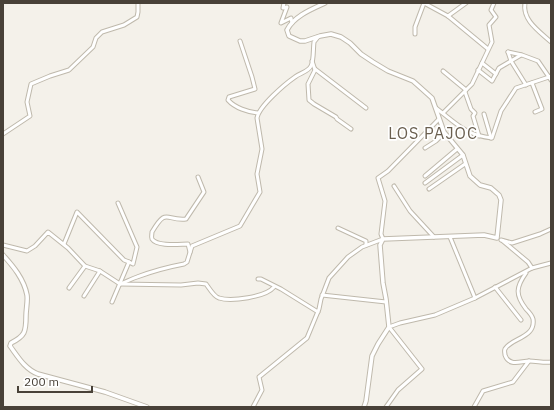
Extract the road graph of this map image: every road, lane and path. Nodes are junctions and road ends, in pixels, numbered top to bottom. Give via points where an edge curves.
1 (138, 3) edge
2 (284, 3) edge
3 (325, 3) edge
4 (424, 3) edge
5 (432, 3) edge
6 (466, 3) edge
7 (494, 3) edge
8 (525, 3) edge
9 (429, 6) junction
10 (448, 16) junction
11 (292, 23) junction
12 (415, 34) dead end
13 (320, 36) junction
14 (240, 41) dead end
15 (551, 42) edge
16 (488, 49) junction
17 (521, 55) junction
18 (312, 61) junction
19 (511, 61) junction
20 (482, 63) junction
21 (315, 68) junction
22 (478, 70) junction
23 (443, 71) dead end
24 (496, 74) junction
25 (550, 78) edge
26 (532, 83) junction
27 (526, 85) junction
28 (466, 91) junction
29 (366, 108) dead end
30 (436, 108) junction
31 (535, 112) dead end
32 (258, 113) junction
33 (443, 113) junction
34 (484, 114) dead end
35 (439, 119) junction
36 (351, 129) dead end
37 (444, 132) junction
38 (3, 134) edge
39 (479, 136) junction
40 (490, 138) junction
41 (425, 148) dead end
42 (457, 149) junction
43 (463, 155) junction
44 (465, 164) junction
45 (425, 176) dead end
46 (198, 177) dead end
47 (425, 183) dead end
48 (394, 186) dead end
49 (429, 189) dead end
50 (118, 204) dead end
51 (338, 228) dead end
52 (551, 229) edge
53 (434, 237) junction
54 (450, 237) junction
55 (497, 238) junction
56 (382, 239) junction
57 (501, 240) junction
58 (64, 244) junction
59 (3, 245) edge
60 (366, 245) junction
61 (190, 252) junction
62 (3, 255) edge
63 (129, 262) junction
64 (551, 264) edge
65 (85, 266) junction
66 (532, 268) junction
67 (100, 271) junction
68 (528, 272) junction
69 (258, 278) dead end
70 (120, 284) junction
71 (274, 287) dead end
72 (495, 287) junction
73 (69, 288) dead end
74 (84, 296) dead end
75 (322, 296) junction
76 (475, 298) junction
77 (112, 302) dead end
78 (386, 302) junction
79 (318, 312) junction
80 (521, 320) dead end
81 (389, 327) junction
82 (529, 361) junction
83 (551, 362) edge
84 (147, 407) edge
85 (253, 407) edge
86 (364, 407) edge
87 (386, 407) edge
88 (474, 407) edge

1 - 38 street via 137,17 124,25 102,32 92,47 69,70 31,84 27,102 30,116
2 - 11 street via 283,8 287,7 282,23 290,18
3 - 11 street
4 - 9 street
4 - 12 street
5 - 9 street
6 - 10 street
7 - 16 street via 491,11 496,17 489,25 492,42
8 - 15 street via 524,11 528,20
9 - 10 street
10 - 16 street
11 - 13 street via 287,30 289,36 305,41
13 - 18 street via 314,42
13 - 30 street via 331,34 341,37 388,72 413,81 432,98
14 - 32 street via 255,89 235,94 228,100 247,112
16 - 20 street
17 - 19 street
17 - 19 street via 508,52
17 - 25 street via 538,61
18 - 21 street
18 - 32 street via 310,68 288,83
19 - 24 street via 499,68
19 - 27 street
20 - 22 street
20 - 24 street
21 - 29 street
21 - 36 street via 308,84 309,100
22 - 24 street via 492,81
22 - 28 street
23 - 28 street
25 - 26 street
26 - 27 street
26 - 31 street via 542,109
27 - 40 street via 516,88 501,111
28 - 33 street
28 - 39 street via 475,113 473,116
30 - 33 street
30 - 35 street
32 - 61 street via 262,149 257,174 260,192 240,226 192,246
33 - 39 street via 459,126
34 - 40 street
35 - 37 street
35 - 56 street via 378,178 385,201
37 - 41 street
37 - 42 street
39 - 40 street
42 - 43 street
42 - 45 street
43 - 44 street
43 - 47 street
44 - 49 street
44 - 55 street via 470,176 480,185 491,188 501,200
46 - 61 street via 204,192 186,219 168,216 162,218 152,232 152,238 156,242 188,244
48 - 53 street via 410,211
50 - 63 street via 137,247 133,264
51 - 60 street via 366,241
52 - 57 street via 512,242
53 - 54 street
53 - 56 street
54 - 55 street via 484,235
54 - 76 street
55 - 57 street
56 - 60 street
56 - 78 street via 381,260
57 - 66 street
58 - 59 street via 48,232 27,251
58 - 63 street via 77,212 124,260
58 - 65 street
60 - 75 street via 348,257 329,278
61 - 70 street via 184,264 164,268
62 - 84 street via 14,268 27,295 26,329 20,338 10,343 10,346 30,371
63 - 70 street
64 - 66 street
65 - 67 street
65 - 73 street
66 - 68 street
67 - 70 street
67 - 74 street
68 - 72 street
68 - 82 street via 518,286 518,296 533,319 533,325 524,337 509,345 504,353 511,362
69 - 79 street
70 - 71 street via 206,284 215,296 229,300 264,293
70 - 77 street
72 - 76 street
72 - 80 street
75 - 78 street
75 - 79 street
76 - 81 street via 435,314
78 - 81 street
79 - 85 street via 307,338 259,377 262,390
81 - 86 street via 372,356
81 - 87 street via 422,369 398,390
82 - 83 street
82 - 88 street via 513,382 484,391

